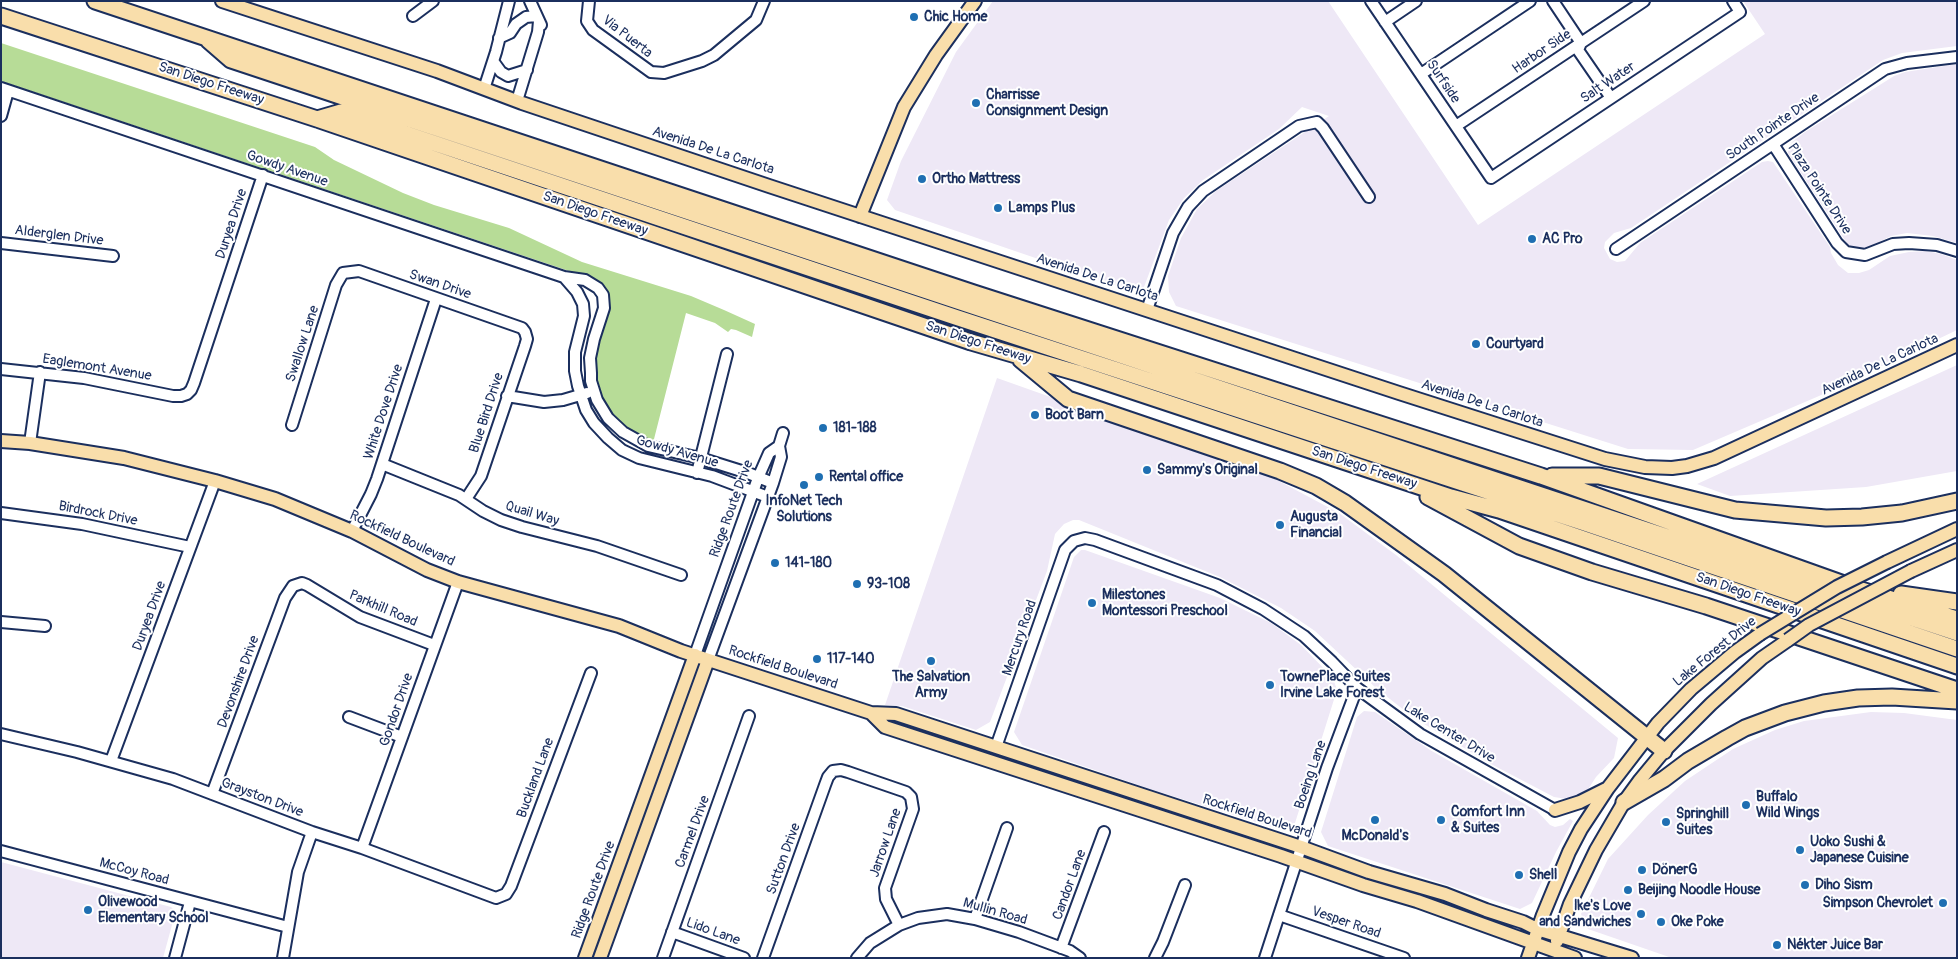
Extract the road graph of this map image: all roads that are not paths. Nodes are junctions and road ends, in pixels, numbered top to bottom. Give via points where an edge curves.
1 (95, 1) edge
2 (131, 1) edge
3 (222, 1) edge
4 (433, 1) edge
5 (509, 1) edge
6 (530, 1) edge
7 (589, 1) edge
8 (764, 1) edge
9 (975, 1) edge
10 (1372, 1) edge
11 (1416, 1) edge
12 (1530, 1) edge
13 (1553, 1) edge
14 (1644, 1) edge
15 (1732, 1) edge
16 (1, 16) edge
17 (413, 16) dead end
18 (537, 18) junction
19 (1, 21) edge
20 (20, 22) junction
21 (160, 22) junction
22 (1385, 22) junction
23 (204, 36) junction
24 (499, 38) junction
25 (1581, 43) junction
26 (1957, 57) edge
27 (493, 60) junction
28 (528, 66) junction
29 (1421, 74) junction
30 (5, 90) edge
31 (484, 90) junction
32 (1611, 98) junction
33 (517, 101) junction
34 (1, 116) edge
35 (317, 119) junction
36 (1456, 126) junction
37 (1773, 144) junction
38 (263, 175) junction
39 (1491, 178) joint
40 (1369, 198) dead end
41 (860, 216) junction
42 (1, 243) edge
43 (1616, 249) dead end
44 (1957, 252) edge
45 (113, 256) dead end
46 (343, 273) joint
47 (564, 277) junction
48 (436, 299) junction
49 (1147, 310) junction
50 (526, 332) joint
51 (1957, 346) edge
52 (727, 354) dead end
53 (1017, 356) junction
54 (1, 369) edge
55 (40, 372) junction
56 (594, 391) junction
57 (187, 394) joint
58 (581, 395) junction
59 (507, 396) junction
60 (292, 425) dead end
61 (783, 433) dead end
62 (1, 441) edge
63 (30, 443) junction
64 (779, 446) junction
65 (700, 458) junction
66 (382, 464) junction
67 (697, 473) junction
68 (1542, 476) junction
69 (758, 478) junction
70 (1394, 478) junction
71 (214, 481) junction
72 (773, 483) junction
73 (754, 492) junction
74 (768, 497) junction
75 (466, 499) junction
76 (1957, 501) edge
77 (1, 513) edge
78 (1957, 529) edge
79 (352, 531) junction
80 (1074, 541) joint
81 (190, 547) junction
82 (1957, 550) edge
83 (681, 575) dead end
84 (458, 582) junction
85 (297, 584) joint
86 (1858, 588) junction
87 (1957, 602) edge
88 (1957, 619) edge
89 (1, 622) edge
90 (45, 626) dead end
91 (1957, 633) edge
92 (434, 645) junction
93 (1957, 649) edge
94 (694, 655) junction
95 (708, 660) junction
96 (1957, 666) edge
97 (591, 673) dead end
98 (1357, 688) junction
99 (1957, 690) edge
100 (1957, 701) edge
101 (871, 713) junction
102 (749, 716) dead end
103 (348, 717) dead end
104 (1, 734) edge
105 (402, 737) junction
106 (1646, 738) junction
107 (996, 747) junction
108 (1664, 751) junction
109 (980, 758) junction
110 (111, 761) junction
111 (833, 771) joint
112 (1608, 788) junction
113 (212, 794) junction
114 (1624, 802) junction
115 (1555, 810) joint
116 (1007, 828) dead end
117 (312, 832) junction
118 (1104, 832) dead end
119 (362, 848) junction
120 (1301, 848) junction
121 (1, 851) edge
122 (1296, 862) junction
123 (1185, 884) dead end
124 (508, 892) joint
125 (190, 902) junction
126 (1279, 915) junction
127 (976, 919) junction
128 (899, 925) junction
129 (288, 927) junction
130 (1538, 929) junction
131 (672, 932) junction
132 (1560, 935) junction
133 (1533, 943) junction
134 (1061, 948) junction
135 (1552, 954) edge
136 (175, 958) edge
137 (283, 958) edge
138 (585, 958) edge
139 (600, 958) edge
140 (663, 958) edge
141 (744, 958) edge
142 (763, 958) edge
143 (857, 958) edge
144 (1080, 958) edge
145 (1155, 958) edge
146 (1264, 958) edge
147 (1404, 958) edge
148 (1528, 958) edge
149 (1575, 958) edge
150 (1632, 958) edge

1 - 21 highway
2 - 21 highway
3 - 31 main road, Avenida De La Carlota via 437,71
4 - 17 street
5 - 24 street
6 - 18 street
7 - 8 street, Via Puerta via 587,21 593,30 650,72 664,73 714,55 756,20
9 - 41 main road via 904,107
10 - 22 street, Surfside
11 - 22 street
12 - 29 street
13 - 25 street
14 - 25 street, Harbor Side
15 - 32 street, Salt Water via 1740,12
16 - 20 highway, San Diego Freeway
18 - 24 street via 526,17 510,33
18 - 28 street via 543,30 541,42
19 - 20 highway
20 - 35 highway, San Diego Freeway
21 - 23 highway
22 - 29 street, Surfside
23 - 68 highway via 974,293
23 - 91 highway via 231,60
24 - 27 street
25 - 32 street via 1578,50
25 - 36 street, Harbor Side
26 - 37 street, South Pointe Drive via 1885,69
27 - 28 street via 508,76
27 - 31 street
28 - 33 street
29 - 36 street, Surfside
30 - 34 street
30 - 38 street, Gowdy Avenue
31 - 33 main road, Avenida De La Carlota
32 - 39 street, Salt Water
33 - 41 main road, Avenida De La Carlota
35 - 53 highway, San Diego Freeway
35 - 93 highway via 341,112
36 - 39 street, Surfside
37 - 43 street, South Pointe Drive
37 - 44 street, Plaza Pointe Drive via 1846,252 1865,255 1893,244 1909,243 1937,245
38 - 47 street, Gowdy Avenue
38 - 57 street, Duryea Drive via 194,383
40 - 49 street via 1323,128 1317,122 1299,126 1203,191 1188,207 1173,233
41 - 49 main road, Avenida De La Carlota
42 - 45 street, Alderglen Drive
46 - 48 street, Swan Drive via 359,271
46 - 60 street, Swallow Lane via 336,285
47 - 56 street, Gowdy Avenue via 585,280 603,295 604,308 590,358
47 - 58 street, Gowdy Avenue via 583,304 584,316 575,352 575,371
48 - 50 street, Swan Drive
48 - 66 street, White Dove Drive
49 - 51 main road, Avenida De La Carlota via 1596,456 1659,468 1687,466 1714,458
50 - 59 street, Blue Bird Drive via 527,339
52 - 65 street
53 - 70 highway, San Diego Freeway via 1089,376
53 - 106 highway via 1068,399 1280,471 1345,503 1444,574
54 - 55 street, Eaglemont Avenue
55 - 57 street, Eaglemont Avenue via 173,396
55 - 63 street
56 - 58 street
56 - 65 street, Gowdy Avenue via 608,418 623,432 648,446
58 - 59 street via 544,402
58 - 67 street, Gowdy Avenue via 594,423 622,450 657,464
59 - 75 street, Blue Bird Drive via 481,476
61 - 64 street
62 - 63 main road, Rockfield Boulevard
63 - 71 main road, Rockfield Boulevard via 124,458
64 - 69 street, Ridge Route Drive via 769,453
64 - 72 street, Ridge Route Drive via 781,457
65 - 67 street
65 - 69 street, Gowdy Avenue
66 - 75 street, Quail Way
66 - 79 street, White Dove Drive
67 - 73 street, Gowdy Avenue
68 - 76 highway via 1599,476 1735,510 1826,518 1902,513
68 - 86 highway
69 - 72 street, Gowdy Avenue
69 - 73 street, Ridge Route Drive
70 - 96 highway, San Diego Freeway
70 - 99 highway via 1519,546
71 - 79 main road, Rockfield Boulevard via 292,506
71 - 81 street, Duryea Drive
72 - 74 street, Ridge Route Drive
73 - 74 street, Gowdy Avenue
73 - 94 street, Ridge Route Drive
74 - 95 street, Ridge Route Drive
75 - 83 street, Quail Way via 508,522 597,546
77 - 81 street, Birdrock Drive via 82,524
78 - 106 main road, Lake Forest Drive, bridge via 1837,587 1760,634 1691,689
79 - 84 main road, Rockfield Boulevard via 427,570
80 - 98 street, Lake Center Drive via 1095,540 1241,596 1304,636
80 - 107 street, Mercury Road via 1065,550
81 - 110 street, Duryea Drive
82 - 108 main road, bridge via 1809,625 1739,678
84 - 92 street, Gondor Drive
84 - 94 main road, Rockfield Boulevard via 618,626
85 - 92 street, Parkhill Road via 307,585 360,617
85 - 113 street, Devonshire Drive via 284,598
86 - 87 highway
86 - 88 highway
89 - 90 street
92 - 105 street, Gondor Drive
94 - 95 main road, Rockfield Boulevard
94 - 138 main road, Ridge Route Drive
95 - 101 main road, Rockfield Boulevard
95 - 139 main road, Ridge Route Drive
97 - 124 street, Buckland Lane
98 - 115 street, Lake Center Drive via 1420,734
98 - 120 street, Boeing Lane
100 - 114 highway via 1858,698 1785,713 1726,738
101 - 107 main road, Rockfield Boulevard via 896,714
101 - 109 main road, Rockfield Boulevard via 885,727
102 - 131 street, Carmel Drive
103 - 105 street
104 - 110 street, Grayston Drive
105 - 119 street, Gondor Drive
106 - 108 highway
106 - 112 main road, Lake Forest Drive
107 - 109 main road
107 - 120 main road, Rockfield Boulevard
108 - 114 main road
109 - 122 main road, Rockfield Boulevard
110 - 113 street, Grayston Drive
111 - 128 street, Jarrow Lane via 848,772 906,792 911,798 913,809 885,888 886,899
111 - 142 street, Sutton Drive via 825,785
112 - 115 main road
112 - 130 main road, Lake Forest Drive via 1569,852
113 - 117 street, Grayston Drive
114 - 132 main road via 1570,904
116 - 127 street
117 - 119 street, Grayston Drive
117 - 129 street via 298,872
118 - 134 street, Candor Lane
119 - 124 street, Grayston Drive via 490,896 502,896
120 - 122 street, Boeing Lane
120 - 130 main road, Rockfield Boulevard via 1445,894
121 - 125 street, McCoy Road
122 - 126 street, Boeing Lane
122 - 133 main road, Rockfield Boulevard
123 - 145 street
125 - 129 street, McCoy Road
125 - 136 street
126 - 146 street, Boeing Lane
126 - 147 street, Vesper Road
127 - 128 street, Mullin Road via 947,914 918,918
127 - 134 street, Mullin Road
128 - 143 street, Mullin Road via 870,943
129 - 137 street
130 - 132 main road, Rockfield Boulevard
130 - 133 main road, Lake Forest Drive
131 - 140 street, Carmel Drive
131 - 141 street, Lido Lane
132 - 135 main road
132 - 150 main road, Rockfield Boulevard
133 - 135 main road, Rockfield Boulevard
133 - 148 main road, Lake Forest Drive
134 - 144 street, Mullin Road
135 - 149 main road, Rockfield Boulevard

